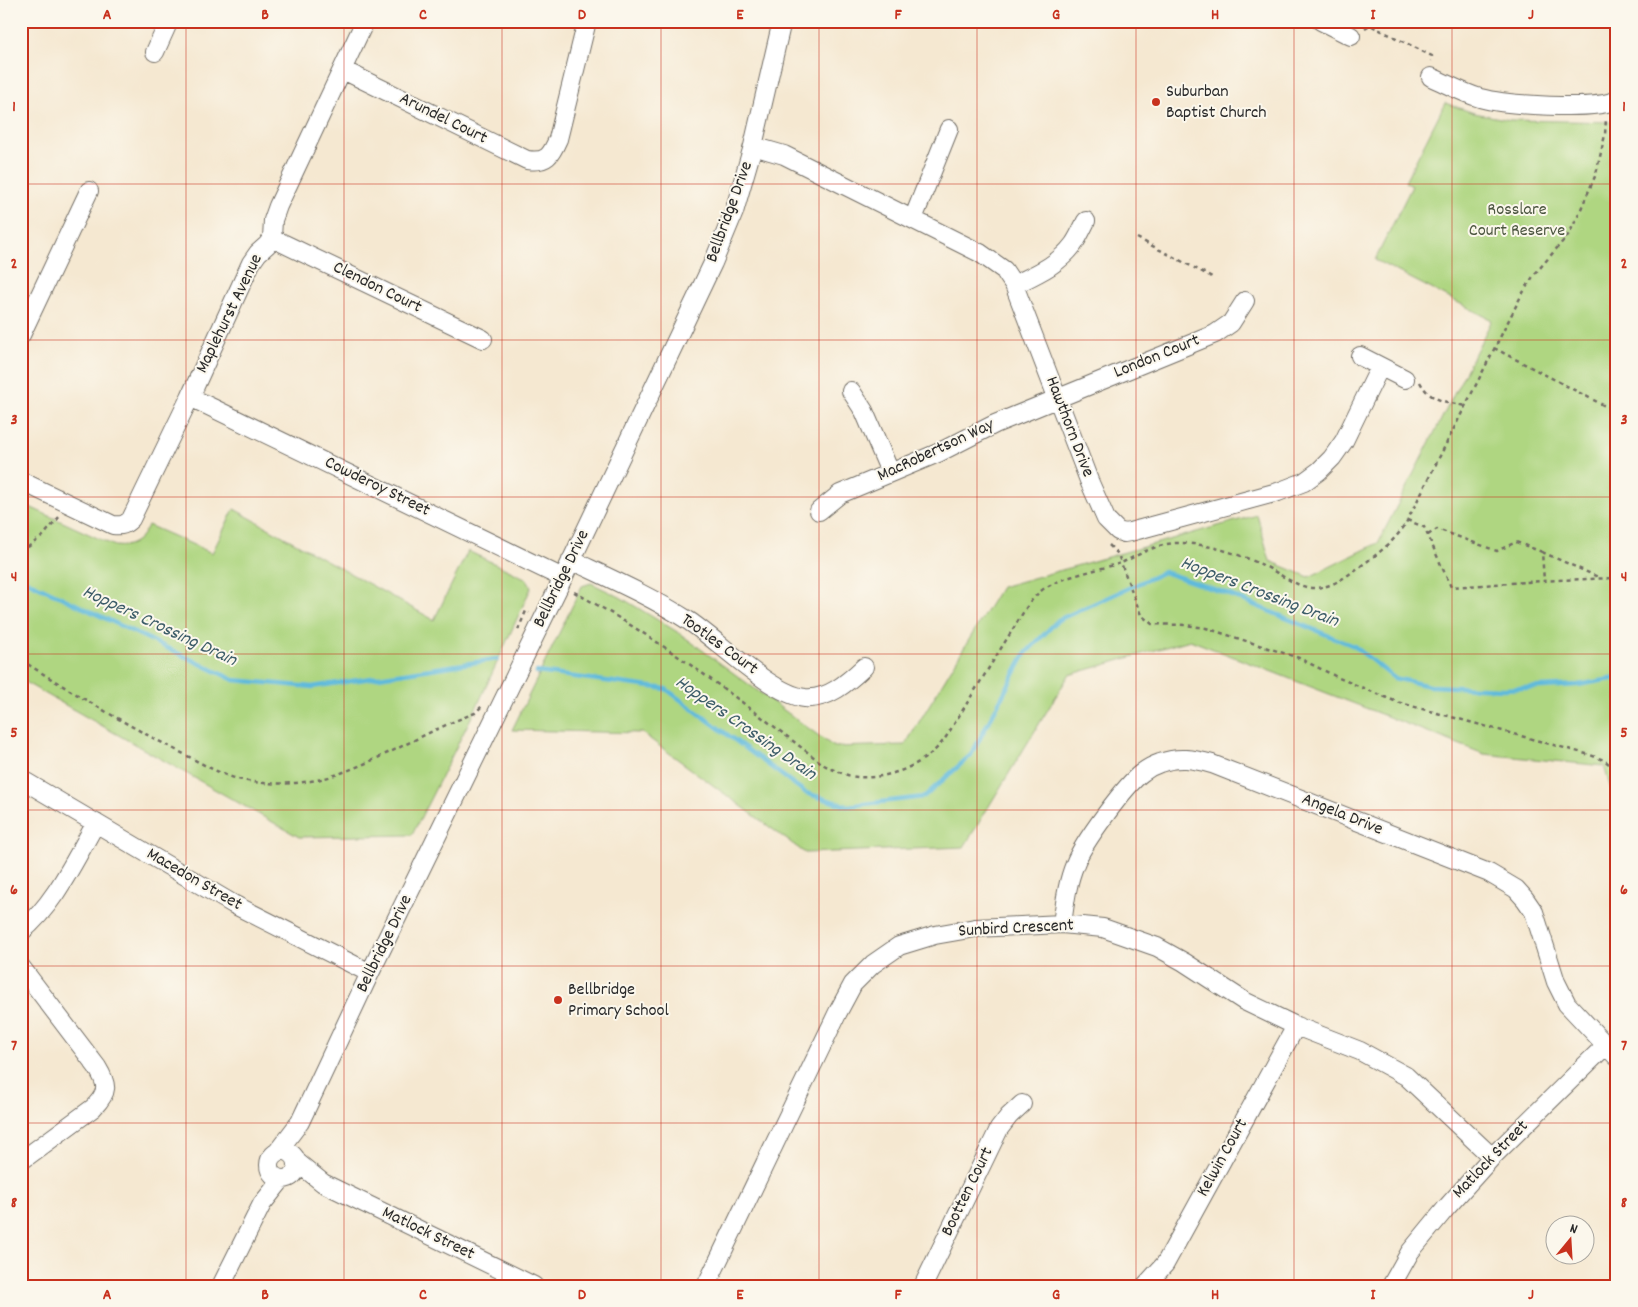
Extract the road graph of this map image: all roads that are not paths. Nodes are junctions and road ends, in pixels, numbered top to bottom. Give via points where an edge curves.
1 (169, 21) edge
2 (365, 21) edge
3 (587, 21) edge
4 (782, 21) edge
5 (1321, 21) edge
6 (1351, 36) road end
7 (155, 52) dead end
8 (342, 70) junction
9 (1431, 77) road end
10 (1611, 102) edge
11 (949, 128) dead end
12 (753, 146) junction
13 (88, 191) dead end
14 (913, 219) junction
15 (1086, 221) dead end
16 (272, 238) junction
17 (1014, 284) junction
18 (1245, 301) dead end
19 (21, 335) edge
20 (483, 339) dead end
21 (1360, 356) dead end
22 (1380, 366) junction
23 (1413, 381) road end
24 (851, 391) dead end
25 (190, 396) junction
26 (1058, 397) junction
27 (890, 472) junction
28 (21, 481) edge
29 (819, 511) dead end
30 (571, 560) junction
31 (563, 578) junction
32 (864, 667) dead end
33 (21, 779) edge
34 (96, 823) junction
35 (1062, 924) junction
36 (21, 932) edge
37 (21, 967) edge
38 (370, 973) junction
39 (1296, 1026) junction
40 (1611, 1052) edge
41 (1022, 1104) dead end
42 (300, 1122) junction
43 (278, 1152) junction
44 (1492, 1157) junction
45 (296, 1160) junction
46 (21, 1161) edge
47 (269, 1167) junction
48 (285, 1179) junction
49 (323, 1183) junction
50 (262, 1204) junction
51 (221, 1286) edge
52 (534, 1286) edge
53 (706, 1286) edge
54 (923, 1286) edge
55 (1145, 1286) edge
56 (1391, 1286) edge

1 - 7 street
2 - 8 street, Maplehurst Avenue
3 - 8 street, Arundel Court via 549,167 527,160
4 - 12 street, Bellbridge Drive
5 - 6 street
8 - 16 street, Maplehurst Avenue via 278,206
9 - 10 street via 1500,103
11 - 14 street
12 - 14 street, Hawthorn Drive via 784,155
12 - 30 street, Bellbridge Drive via 734,212 713,263
13 - 19 street
14 - 17 street, Hawthorn Drive via 987,258 1004,270
15 - 17 street via 1064,256 1048,268
16 - 20 street, Clendon Court
16 - 25 street, Maplehurst Avenue via 251,263
17 - 26 street, Hawthorn Drive
18 - 26 street, London Court via 1230,323 1215,334
21 - 22 street
22 - 23 street
22 - 26 street, Hawthorn Drive via 1344,441 1304,482 1278,492 1124,533 1106,519
24 - 27 street via 864,411
25 - 28 street, Maplehurst Avenue via 136,510 126,524 113,525
25 - 31 street, Cowderoy Street
26 - 27 street, MacRobertson Way
27 - 29 street, MacRobertson Way via 840,494
30 - 31 street, Bellbridge Drive
30 - 32 street, Tootles Court via 689,621 788,694 821,697
31 - 38 street, Bellbridge Drive
33 - 34 street, Macedon Street
34 - 36 street via 59,888 36,920
34 - 38 street, Macedon Street via 233,904
35 - 39 street, Sunbird Crescent via 1103,928 1157,947 1244,1001
35 - 40 street, Angela Drive via 1066,891 1075,863 1126,789 1143,772 1159,763 1178,758 1194,759 1488,873 1516,889 1534,912 1556,982 1567,1004
35 - 53 street, Sunbird Crescent via 975,928 934,935 899,946 853,984
37 - 46 street via 97,1067 104,1078 106,1090 93,1108
38 - 42 street, Bellbridge Drive
39 - 44 street, Sunbird Crescent via 1360,1051 1406,1076
39 - 55 street, Kelwin Court via 1165,1264
40 - 44 street, Matlock Street
41 - 54 street, Bootten Court via 999,1129
42 - 43 street, Bellbridge Drive
42 - 45 street, Bellbridge Drive
43 - 45 street via 288,1151
43 - 47 street via 271,1157
44 - 56 street, Matlock Street via 1410,1252
45 - 48 street via 296,1171
45 - 49 street, Matlock Street
47 - 48 street via 273,1175
47 - 50 street
48 - 49 street, Matlock Street
48 - 50 street
49 - 52 street, Matlock Street
50 - 51 street

